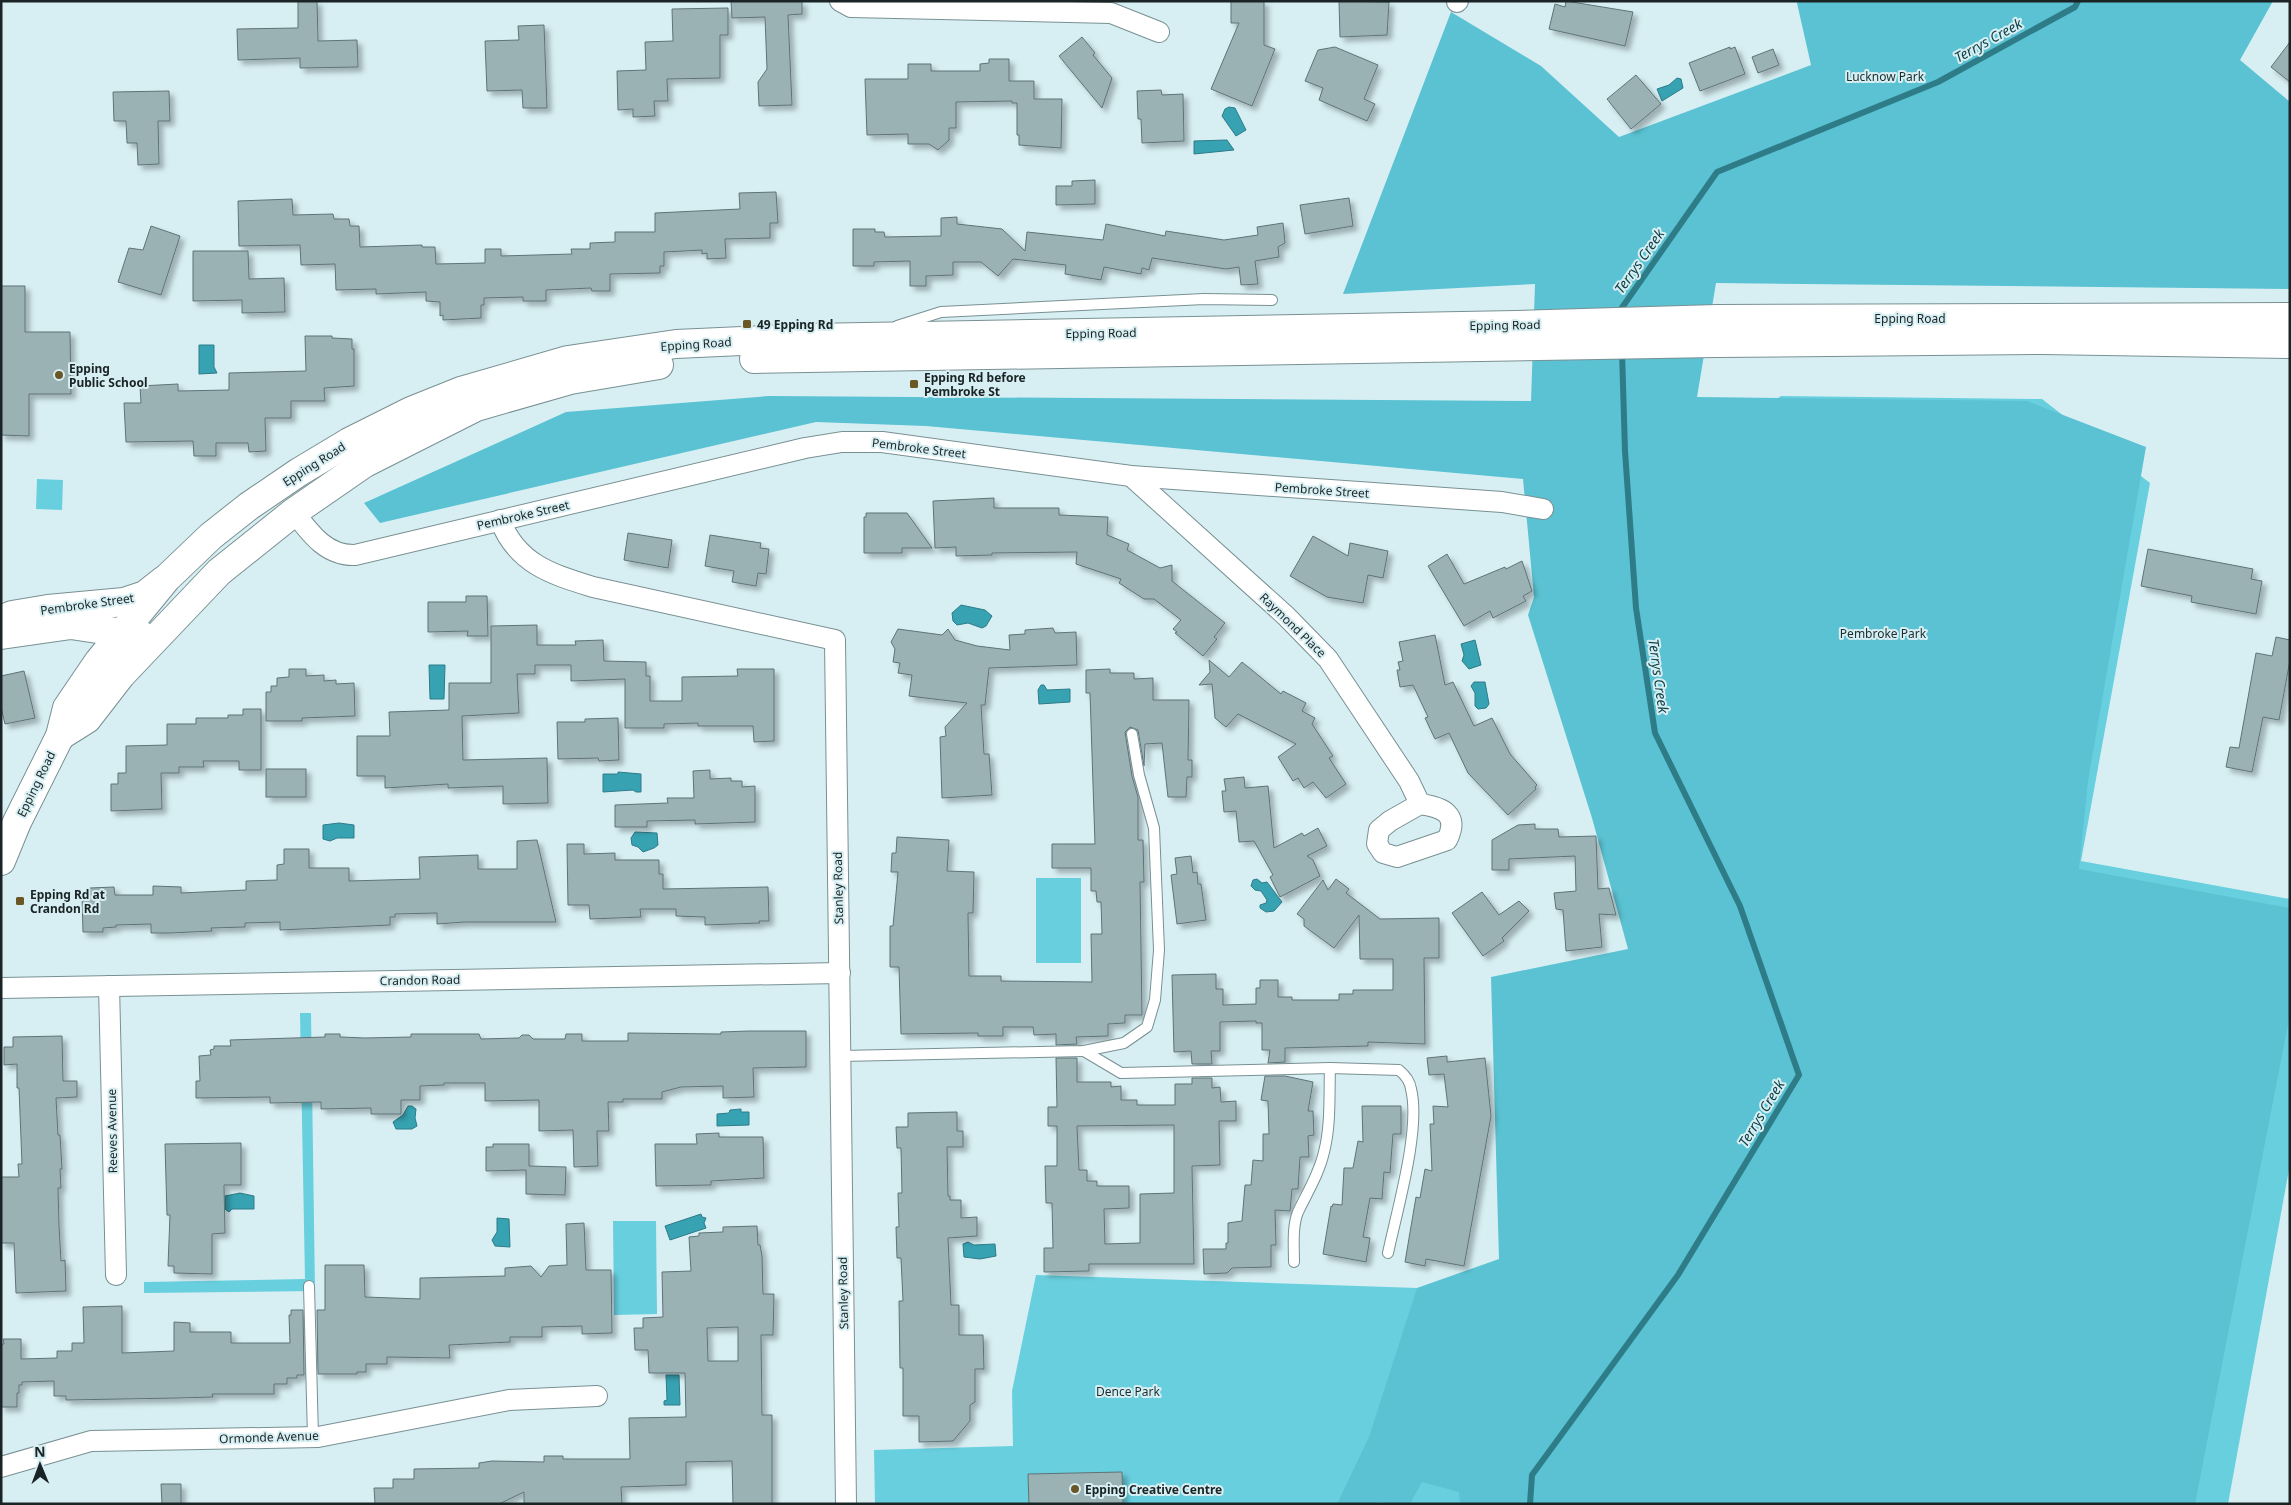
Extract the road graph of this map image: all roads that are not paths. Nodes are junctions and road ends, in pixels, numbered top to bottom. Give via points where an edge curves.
1 (840, 1) edge
2 (1159, 32) dead end
3 (1272, 300) dead end
4 (2290, 317) edge
5 (1716, 331) junction
6 (1516, 336) junction
7 (860, 338) junction
8 (2290, 344) edge
9 (1131, 476) junction
10 (1543, 509) dead end
11 (294, 512) junction
12 (500, 520) junction
13 (167, 578) junction
14 (1, 620) edge
15 (121, 633) junction
16 (1, 635) edge
17 (155, 638) junction
18 (1132, 734) dead end
19 (60, 736) junction
20 (1420, 804) dead end
21 (1, 861) edge
22 (840, 972) junction
23 (109, 986) junction
24 (1, 988) edge
25 (1084, 1051) junction
26 (841, 1056) junction
27 (1330, 1068) junction
28 (1388, 1253) dead end
29 (1294, 1262) dead end
30 (116, 1275) dead end
31 (309, 1286) dead end
32 (597, 1396) dead end
33 (313, 1437) junction
34 (1, 1467) edge
35 (846, 1504) edge

1 - 2 street via 851,7 1111,12
3 - 7 lane via 1204,299 941,312
4 - 5 main road, Epping Road
5 - 6 main road, Epping Road
5 - 8 main road, Epping Road
6 - 7 main road, Epping Road
6 - 11 main road, Epping Road via 777,358 645,367 570,380 476,407 365,463
7 - 13 main road, Epping Road via 676,344 568,360 461,390 348,442 299,472 249,506
9 - 10 street, Pembroke Street via 1502,502
9 - 12 street, Pembroke Street via 882,442 842,442
9 - 20 street, Raymond Place via 1286,616 1328,659
11 - 12 street, Pembroke Street via 327,548 346,556
11 - 17 main road, Epping Road via 220,572
12 - 22 street, Stanley Road via 515,549 560,577 835,640
13 - 14 main road, Pembroke Street via 145,595 124,602 12,615
13 - 15 main road, Epping Road
15 - 16 main road, Pembroke Street via 71,625
15 - 17 main road, Pembroke Street
15 - 19 main road, Epping Road via 67,708
17 - 19 main road, Epping Road via 87,719
18 - 25 lane via 1139,775 1154,828 1159,950 1155,1000 1146,1027 1124,1044
19 - 21 main road, Epping Road
22 - 23 street, Crandon Road
22 - 26 street, Stanley Road
23 - 24 street, Crandon Road
23 - 30 street, Reeves Avenue
25 - 26 lane
25 - 27 lane via 1122,1073
26 - 35 street, Stanley Road
27 - 28 lane via 1399,1070 1411,1088 1413,1131
27 - 29 lane via 1329,1118 1324,1153 1298,1213
31 - 33 lane
32 - 33 street, Ormonde Avenue via 508,1400
33 - 34 street, Ormonde Avenue via 91,1441

